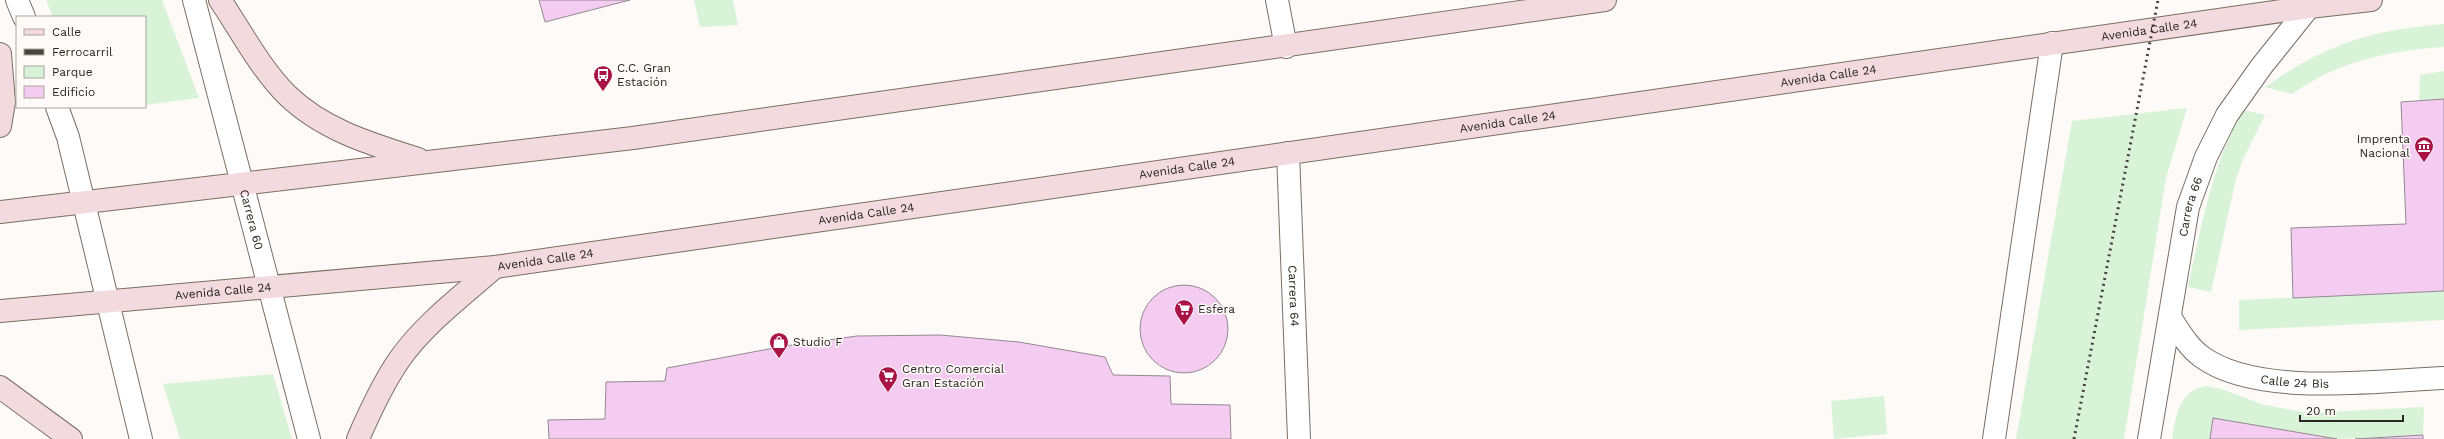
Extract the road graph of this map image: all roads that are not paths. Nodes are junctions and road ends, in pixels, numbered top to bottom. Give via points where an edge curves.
1 (17, 0) edge
2 (194, 0) edge
3 (220, 0) edge
4 (1277, 0) edge
5 (1605, 0) edge
6 (2371, 0) edge
7 (2309, 7) junction
8 (24, 16) edge
9 (2052, 43) junction
10 (1286, 47) junction
11 (0, 54) edge
12 (57, 108) edge
13 (0, 126) edge
14 (1288, 153) junction
15 (424, 161) junction
16 (242, 183) junction
17 (83, 202) junction
18 (0, 212) edge
19 (495, 267) junction
20 (270, 287) junction
21 (106, 301) junction
22 (0, 311) edge
23 (2170, 317) junction
24 (2444, 378) edge
25 (0, 387) edge
26 (71, 439) edge
27 (141, 439) edge
28 (309, 439) edge
29 (358, 439) edge
30 (1299, 439) edge
31 (1994, 439) edge
32 (2149, 439) edge

1 - 8 street
2 - 16 street, Carrera 60
3 - 15 main road via 263,65 288,95 332,128 370,144
4 - 10 street
5 - 10 main road
6 - 7 main road, Avenida Calle 24
7 - 9 main road, Avenida Calle 24
7 - 23 street, Carrera 66 via 2227,115 2206,157 2188,207
9 - 14 main road, Avenida Calle 24
9 - 31 street
10 - 15 main road via 633,138
11 - 13 main road via 4,102
12 - 17 street via 68,137
14 - 19 main road, Avenida Calle 24
14 - 30 street, Carrera 64
15 - 16 main road
16 - 17 main road
16 - 20 street, Carrera 60
17 - 18 main road
17 - 21 street
19 - 20 main road, Avenida Calle 24
19 - 29 main road via 428,326 399,360 374,401
20 - 21 main road, Avenida Calle 24
20 - 28 street, Carrera 60
21 - 22 main road, Avenida Calle 24
21 - 27 street
23 - 24 street, Calle 24 Bis via 2184,340 2201,357 2244,376 2294,384
23 - 32 street, Carrera 66
25 - 26 main road

